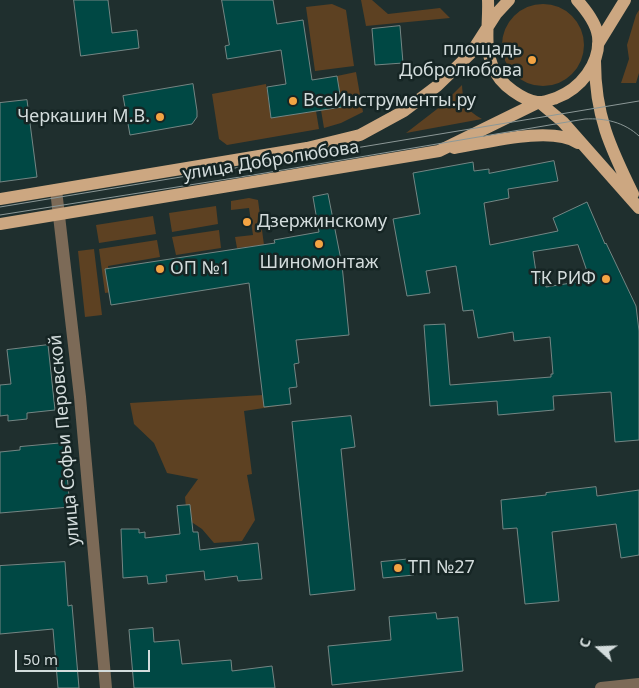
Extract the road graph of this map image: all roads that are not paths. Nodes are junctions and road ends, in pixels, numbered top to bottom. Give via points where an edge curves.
1 (488, 0) edge
2 (509, 0) edge
3 (577, 0) edge
4 (625, 0) edge
5 (488, 29) junction
6 (598, 44) junction
7 (595, 59) junction
8 (539, 102) junction
9 (587, 149) junction
10 (439, 151) junction
11 (56, 190) junction
12 (0, 199) edge
13 (639, 206) edge
14 (60, 214) junction
15 (0, 224) edge
16 (639, 684) edge
17 (106, 688) edge
18 (601, 688) edge

1 - 5 main road
2 - 5 main road
3 - 6 main road via 593,22
4 - 6 main road
5 - 8 main road via 488,50 497,76 520,96
5 - 11 main road, улица Добролюбова via 471,53 437,86 404,111 360,135 308,148
6 - 7 main road
7 - 8 main road, улица Добролюбова via 578,86 562,96
7 - 13 main road via 598,108 605,132
8 - 9 main road via 556,115
8 - 10 main road, улица Добролюбова
9 - 10 main road via 566,137 546,135
9 - 13 main road
10 - 14 main road, улица Добролюбова
11 - 12 main road, улица Добролюбова
11 - 14 street, улица Софьи Перовской
14 - 15 main road, улица Добролюбова
14 - 17 street, улица Софьи Перовской
16 - 18 street

